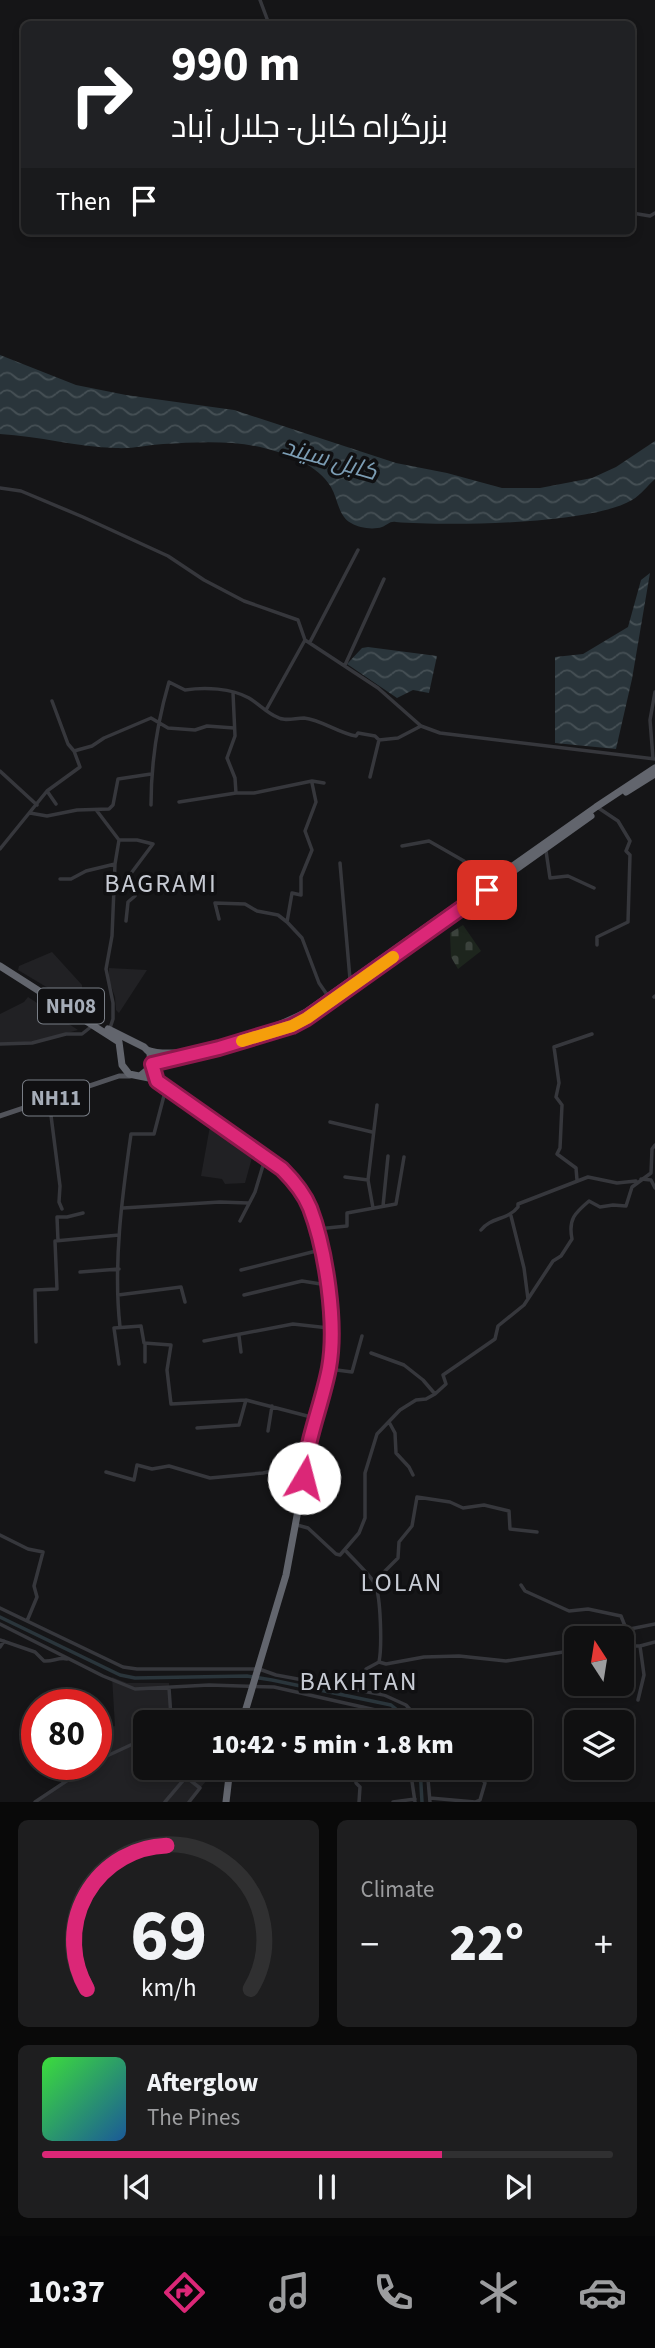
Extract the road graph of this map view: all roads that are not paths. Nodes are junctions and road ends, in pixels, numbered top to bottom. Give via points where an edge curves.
1 (260, 0) edge
2 (268, 21) edge
3 (635, 213) edge
4 (655, 214) edge
5 (0, 488) edge
6 (358, 550) dead end
7 (384, 579) dead end
8 (307, 641) junction
9 (345, 665) junction
10 (655, 692) edge
11 (233, 693) junction
12 (52, 701) dead end
13 (266, 709) junction
14 (158, 721) junction
15 (421, 726) junction
16 (234, 728) junction
17 (379, 740) junction
18 (74, 751) junction
19 (654, 758) edge
20 (655, 768) edge
21 (0, 771) edge
22 (151, 774) junction
23 (655, 774) edge
24 (370, 777) dead end
25 (312, 783) junction
26 (324, 783) dead end
27 (624, 790) junction
28 (47, 791) junction
29 (236, 793) junction
30 (179, 802) dead end
31 (56, 804) dead end
32 (37, 805) junction
33 (151, 805) dead end
34 (600, 809) junction
35 (97, 811) junction
36 (30, 813) junction
37 (119, 840) junction
38 (402, 846) dead end
39 (0, 849) edge
40 (545, 849) junction
41 (533, 854) junction
42 (340, 863) dead end
43 (115, 864) junction
44 (60, 879) dead end
45 (486, 887) junction
46 (594, 888) dead end
47 (444, 917) junction
48 (219, 919) dead end
49 (126, 920) dead end
50 (287, 922) junction
51 (597, 945) dead end
52 (0, 964) edge
53 (350, 981) junction
54 (330, 999) junction
55 (94, 1025) junction
56 (109, 1030) junction
57 (592, 1034) dead end
58 (0, 1044) edge
59 (218, 1046) junction
60 (146, 1049) junction
61 (122, 1056) junction
62 (122, 1065) junction
63 (152, 1066) junction
64 (136, 1076) junction
65 (112, 1079) junction
66 (157, 1081) junction
67 (167, 1086) junction
68 (49, 1100) junction
69 (377, 1105) dead end
70 (0, 1116) edge
71 (330, 1122) dead end
72 (372, 1132) junction
73 (655, 1145) edge
74 (388, 1156) dead end
75 (265, 1157) junction
76 (404, 1157) dead end
77 (345, 1177) dead end
78 (368, 1180) junction
79 (577, 1180) junction
80 (638, 1180) junction
81 (655, 1188) edge
82 (248, 1203) junction
83 (383, 1206) junction
84 (123, 1208) junction
85 (373, 1208) junction
86 (62, 1209) dead end
87 (83, 1213) dead end
88 (511, 1216) junction
89 (240, 1221) dead end
90 (315, 1229) junction
91 (481, 1230) dead end
92 (120, 1235) junction
93 (58, 1241) junction
94 (321, 1250) junction
95 (119, 1269) junction
96 (241, 1270) dead end
97 (80, 1272) dead end
98 (328, 1285) junction
99 (118, 1295) junction
100 (244, 1295) dead end
101 (528, 1299) junction
102 (185, 1302) dead end
103 (120, 1327) junction
104 (331, 1329) junction
105 (239, 1336) junction
106 (362, 1336) dead end
107 (204, 1341) dead end
108 (36, 1342) dead end
109 (145, 1343) junction
110 (241, 1352) dead end
111 (371, 1353) dead end
112 (145, 1362) dead end
113 (119, 1364) dead end
114 (329, 1369) junction
115 (435, 1394) junction
116 (246, 1400) junction
117 (272, 1406) junction
118 (317, 1419) junction
119 (389, 1421) junction
120 (197, 1428) dead end
121 (268, 1431) dead end
122 (305, 1463) junction
123 (106, 1472) dead end
124 (413, 1475) dead end
125 (296, 1525) junction
126 (537, 1532) dead end
127 (0, 1535) edge
128 (345, 1550) junction
129 (374, 1582) junction
130 (521, 1585) dead end
131 (0, 1608) edge
132 (27, 1620) junction
133 (0, 1624) edge
134 (655, 1625) edge
135 (624, 1626) edge
136 (634, 1628) edge
137 (2, 1640) edge
138 (655, 1642) edge
139 (634, 1646) edge
140 (640, 1646) junction
141 (0, 1647) edge
142 (564, 1652) edge
143 (72, 1660) junction
144 (379, 1662) junction
145 (259, 1669) junction
146 (253, 1685) junction
147 (169, 1688) junction
148 (366, 1692) junction
149 (638, 1700) dead end
150 (363, 1707) junction
151 (171, 1710) edge
152 (246, 1710) edge
153 (363, 1710) edge
154 (376, 1710) edge
155 (411, 1710) edge
156 (133, 1744) edge
157 (112, 1754) edge
158 (68, 1780) edge
159 (183, 1780) edge
160 (190, 1780) edge
161 (229, 1780) edge
162 (356, 1780) edge
163 (412, 1780) edge
164 (428, 1780) edge
165 (483, 1780) edge
166 (415, 1800) edge
167 (430, 1800) edge
168 (36, 1802) edge
169 (165, 1802) edge
170 (188, 1802) edge
171 (226, 1802) edge
172 (359, 1802) edge
173 (393, 1802) edge

1 - 2 street
3 - 4 street
5 - 8 street via 21,491 83,517 168,556 244,601 298,620
6 - 8 street
7 - 9 street
8 - 9 street
8 - 13 street
9 - 15 street
10 - 19 street via 650,720
11 - 13 street
11 - 14 street via 197,687 185,690 169,682
11 - 16 street
12 - 18 street
13 - 17 street via 285,720 306,718 346,734
14 - 16 street via 168,728
14 - 18 street via 151,718
14 - 22 street
15 - 17 street via 398,738
15 - 19 street via 440,733
16 - 29 street via 227,758
17 - 24 street
18 - 28 street via 80,767
20 - 27 highway, NH08
21 - 32 street
22 - 33 street
22 - 35 street via 119,778 112,808
23 - 27 highway, NH08
25 - 26 street
25 - 29 street
25 - 50 street via 316,802 305,831 312,849 301,877 301,895 292,893
27 - 34 highway, NH08
27 - 41 highway, NH08
28 - 31 street
28 - 32 street
29 - 30 street
32 - 36 street
34 - 40 highway, NH08
34 - 51 street via 618,821 630,841 626,851 630,855 628,922 597,937
35 - 36 street via 47,816
35 - 37 street
36 - 39 street
37 - 43 street
37 - 49 street via 153,844 129,876 135,896 128,902
38 - 45 street via 429,841 464,861
40 - 41 highway, NH08
40 - 46 street via 550,878 568,876
41 - 45 highway, NH08
42 - 53 street
43 - 44 street
43 - 56 street via 106,969 113,1019
45 - 47 highway, NH08
47 - 53 highway, NH08
47 - 54 highway, NH08
48 - 50 street via 215,903 246,904
50 - 54 street via 302,937
52 - 55 highway, NH08
52 - 56 highway, NH08
53 - 54 highway, NH08
54 - 59 highway, NH08 via 295,1018
55 - 58 street via 82,1034
55 - 61 highway, NH08 via 119,1042
56 - 60 highway, NH08
57 - 79 street via 555,1047 556,1097 562,1105 557,1154 576,1168
59 - 60 highway, NH08 via 177,1054
59 - 63 highway, NH08
60 - 61 highway, NH08 via 134,1046
60 - 63 highway
61 - 62 highway
62 - 64 highway via 125,1072
62 - 65 main road, NH11
63 - 64 highway, NH08
63 - 66 highway
64 - 65 main road, NH11
64 - 66 highway
65 - 68 main road, NH11
66 - 67 highway
67 - 75 highway
67 - 84 street via 154,1134 131,1134
68 - 70 main road, NH11
68 - 86 street
69 - 72 street
71 - 72 street
72 - 78 street
73 - 80 street via 650,1173
74 - 83 street
75 - 82 street via 256,1192
75 - 90 highway via 297,1185
76 - 83 street via 397,1203
77 - 78 street
78 - 85 street
79 - 80 street via 588,1177 617,1184
79 - 88 street via 518,1204
80 - 81 street via 651,1180
80 - 101 street via 625,1207 600,1208 589,1201 575,1213 572,1238
82 - 84 street
82 - 89 street
83 - 85 street
84 - 92 street
85 - 90 street via 347,1213 346,1226
87 - 93 street via 57,1217
88 - 91 street
88 - 101 street
90 - 94 highway
92 - 93 street
92 - 95 street
93 - 108 street via 54,1241 57,1289 34,1291
94 - 96 street
94 - 98 highway
95 - 97 street
95 - 99 street
98 - 100 street via 302,1281
98 - 104 highway
99 - 102 street via 181,1287
99 - 103 street
101 - 115 street via 498,1326 495,1339 443,1375 446,1384
103 - 109 street via 141,1327
103 - 113 street via 114,1329
104 - 105 street via 293,1324
104 - 114 highway
105 - 107 street
105 - 110 street
106 - 114 street via 352,1372
109 - 112 street
109 - 116 street via 170,1344 171,1404
111 - 115 street via 404,1365
114 - 118 highway
115 - 119 street via 416,1400
116 - 117 street
116 - 120 street via 239,1425
117 - 118 street
117 - 121 street
118 - 122 highway
119 - 124 street via 396,1453
119 - 128 street via 376,1437 366,1470 365,1518
122 - 123 street via 210,1478 169,1466 152,1469 137,1465 134,1480
122 - 125 highway
125 - 128 street via 309,1528 336,1554
125 - 145 highway
126 - 129 street via 510,1530 509,1511 484,1505 463,1508 417,1497 412,1526 399,1542 398,1558
127 - 132 street via 43,1552 34,1586 37,1597
128 - 129 street
129 - 144 street via 382,1647
130 - 135 street via 569,1611 588,1609 619,1615
131 - 132 street
132 - 145 street via 122,1667
133 - 143 street
134 - 136 street
137 - 141 street
137 - 143 street via 35,1651 44,1661
138 - 140 street
139 - 140 street
140 - 149 street via 644,1675
142 - 144 street via 506,1661 458,1656
143 - 147 street via 135,1689
144 - 148 street via 366,1669
145 - 146 highway
145 - 148 street
146 - 147 street
146 - 150 street
146 - 152 highway
147 - 151 street
148 - 155 street via 384,1695
150 - 153 street
150 - 154 street
156 - 157 street
158 - 168 street
159 - 169 street
160 - 170 street via 200,1788
161 - 171 highway
162 - 172 street
163 - 166 street
164 - 167 street
165 - 167 street via 480,1800 475,1802
166 - 173 street

